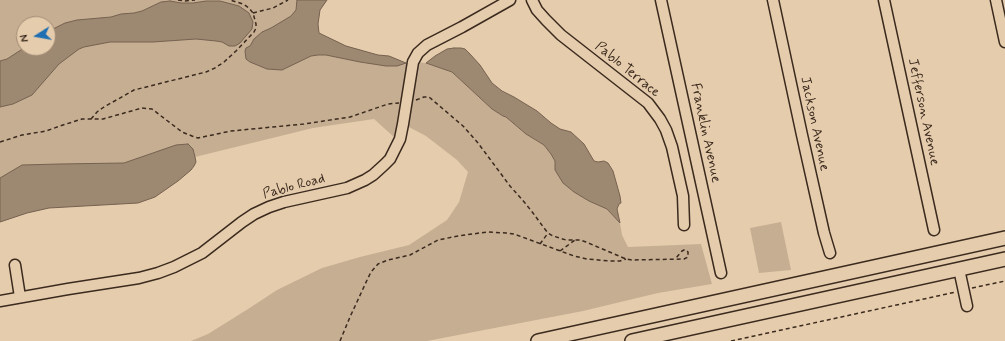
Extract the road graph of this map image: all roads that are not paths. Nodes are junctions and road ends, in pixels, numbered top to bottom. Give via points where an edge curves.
1 (510, 0) edge
2 (532, 0) edge
3 (661, 0) edge
4 (773, 0) edge
5 (884, 0) edge
6 (996, 0) edge
7 (1005, 42) edge
8 (684, 225) dead end
9 (934, 230) dead end
10 (1005, 238) edge
11 (830, 253) dead end
12 (1005, 259) edge
13 (15, 265) dead end
14 (884, 265) junction
15 (959, 269) junction
16 (720, 272) dead end
17 (888, 285) junction
18 (20, 296) junction
19 (0, 300) edge
20 (967, 306) dead end
21 (671, 312) junction
22 (676, 332) junction
23 (538, 341) edge
24 (632, 341) edge

1 - 18 street, Pablo Road via 427,45 418,53 413,62 400,139 390,159 365,180 347,188 269,207 242,222 202,253 158,273
2 - 8 street, Pablo Terrace via 537,10 561,35 648,103 660,119 672,147 684,207
3 - 16 street, Franklin Avenue
4 - 11 street, Jackson Avenue
5 - 9 street, Jefferson Avenue
6 - 7 street
10 - 14 main road
12 - 15 main road
13 - 18 street
14 - 17 main road
14 - 21 main road
15 - 17 main road
15 - 20 street
17 - 22 main road
18 - 19 street, Pablo Road
21 - 22 main road
21 - 23 main road
22 - 24 main road

